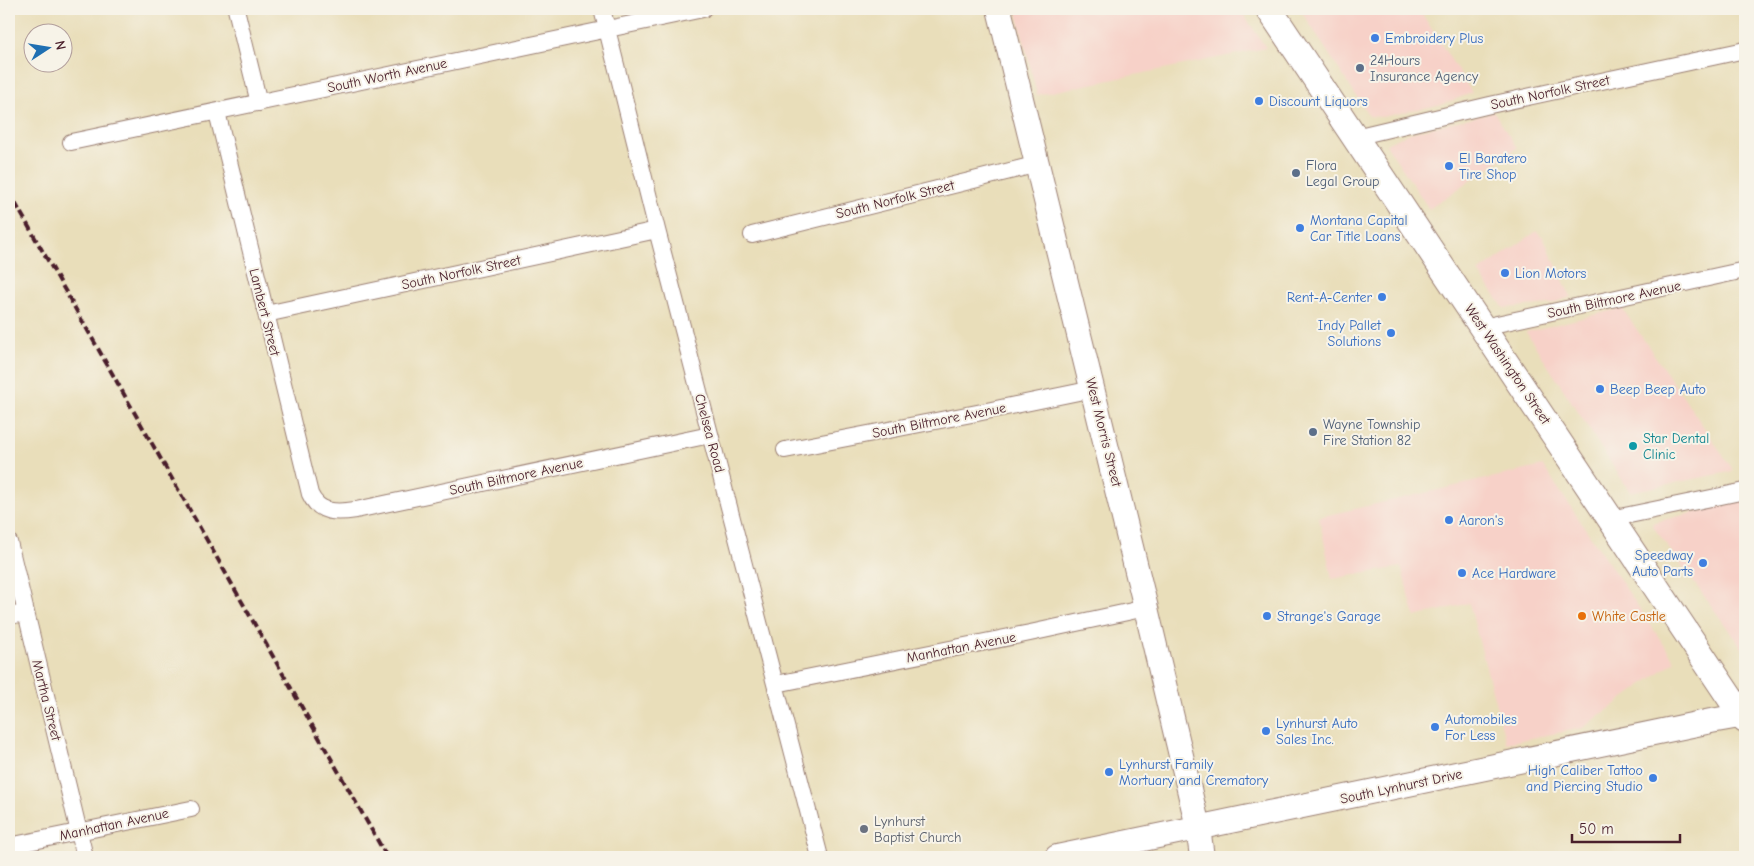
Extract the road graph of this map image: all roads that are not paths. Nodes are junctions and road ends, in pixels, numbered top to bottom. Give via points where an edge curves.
1 (236, 9) edge
2 (602, 9) edge
3 (703, 9) edge
4 (999, 9) edge
5 (1269, 9) edge
6 (607, 29) junction
7 (1745, 50) edge
8 (259, 103) junction
9 (217, 112) junction
10 (1355, 137) junction
11 (71, 142) dead end
12 (1038, 164) junction
13 (657, 230) junction
14 (752, 235) dead end
15 (1745, 270) edge
16 (266, 314) junction
17 (1483, 327) junction
18 (1093, 388) junction
19 (710, 435) junction
20 (785, 450) dead end
21 (1745, 491) edge
22 (322, 507) joint
23 (1610, 518) junction
24 (9, 542) edge
25 (1146, 608) junction
26 (26, 613) junction
27 (9, 616) edge
28 (776, 684) junction
29 (1744, 717) edge
30 (191, 809) dead end
31 (1198, 827) junction
32 (79, 832) junction
33 (9, 846) edge
34 (85, 857) edge
35 (820, 857) edge
36 (1057, 857) edge
37 (1202, 857) edge

1 - 8 street
2 - 6 street, Chelsea Road
3 - 6 street, South Worth Avenue
4 - 12 main road, West Morris Street
5 - 10 main road, West Washington Street
6 - 8 street, South Worth Avenue
6 - 13 street, Chelsea Road
7 - 10 street, South Norfolk Street
8 - 9 street, South Worth Avenue
9 - 11 street, South Worth Avenue
9 - 16 street, Lambert Street
10 - 17 main road, West Washington Street
12 - 14 street, South Norfolk Street
12 - 18 main road, West Morris Street
13 - 16 street, South Norfolk Street
13 - 19 street, Chelsea Road
15 - 17 street, South Biltmore Avenue
16 - 22 street, Lambert Street via 310,494
17 - 23 main road, West Washington Street
18 - 20 street, South Biltmore Avenue
18 - 25 main road, West Morris Street
19 - 22 street, South Biltmore Avenue via 356,510 336,513
19 - 28 street, Chelsea Road
21 - 23 street
23 - 29 main road, West Washington Street
24 - 26 street, Martha Street
25 - 28 street, Manhattan Avenue
25 - 31 main road, West Morris Street
26 - 27 street
26 - 32 street, Martha Street
28 - 35 street, Chelsea Road
29 - 31 main road, South Lynhurst Drive via 1711,721
30 - 32 street, Manhattan Avenue
31 - 36 main road, South Lynhurst Drive
31 - 37 main road, West Morris Street
32 - 33 street, Manhattan Avenue
32 - 34 street, Martha Street

